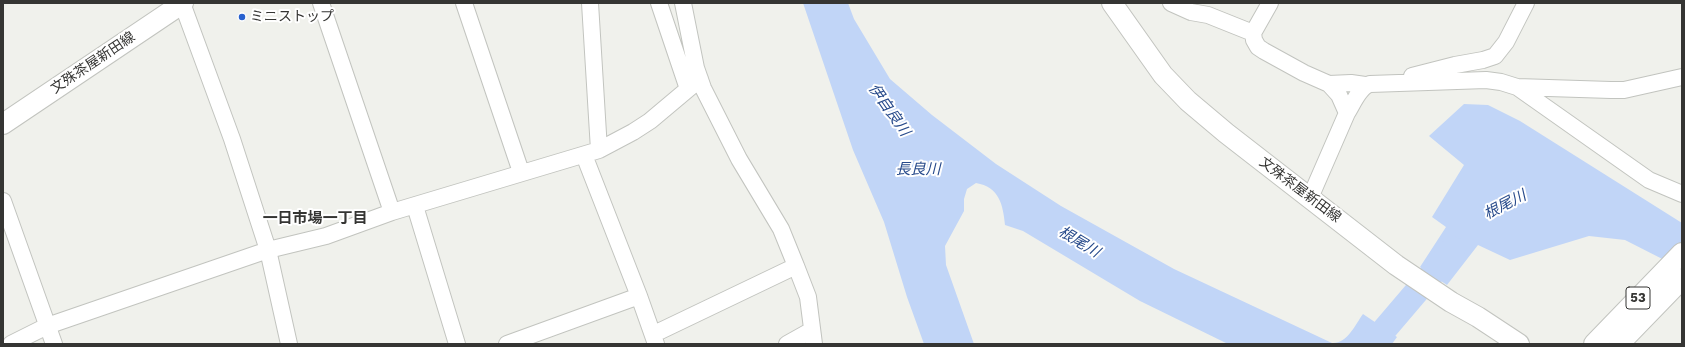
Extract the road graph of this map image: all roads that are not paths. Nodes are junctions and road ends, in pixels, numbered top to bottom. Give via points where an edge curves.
1 (182, 3) edge
2 (321, 3) edge
3 (464, 3) edge
4 (590, 3) edge
5 (659, 3) edge
6 (683, 3) edge
7 (1112, 3) edge
8 (1171, 3) edge
9 (1198, 3) edge
10 (1270, 3) edge
11 (1526, 3) edge
12 (1208, 15) junction
13 (1253, 33) junction
14 (1682, 77) edge
15 (694, 84) junction
16 (1329, 84) junction
17 (1386, 84) junction
18 (1365, 85) junction
19 (1517, 88) junction
20 (1347, 114) junction
21 (3, 124) edge
22 (599, 150) junction
23 (584, 155) junction
24 (521, 172) junction
25 (1682, 194) edge
26 (1310, 198) junction
27 (3, 201) edge
28 (415, 206) junction
29 (392, 212) junction
30 (268, 250) junction
31 (1682, 253) edge
32 (796, 266) junction
33 (1682, 279) edge
34 (639, 296) junction
35 (47, 326) junction
36 (655, 339) edge
37 (815, 339) edge
38 (11, 344) edge
39 (54, 344) edge
40 (289, 344) edge
41 (457, 344) edge
42 (507, 344) edge
43 (788, 344) edge
44 (1519, 344) edge
45 (1594, 344) edge
46 (1619, 344) edge

1 - 21 main road, 文殊茶屋新田線
1 - 30 street via 232,139
2 - 29 street
3 - 24 street
4 - 22 street
5 - 15 street
6 - 15 street
7 - 26 main road, 文殊茶屋新田線 via 1163,75 1188,101
8 - 12 street via 1191,12
9 - 12 street
10 - 13 street
11 - 17 street via 1506,42 1495,56 1396,79
12 - 13 street
13 - 16 street via 1258,47 1264,52
14 - 19 street via 1624,90
15 - 22 street via 650,121
15 - 32 street via 712,108 781,229
16 - 18 street
16 - 20 street via 1339,95
17 - 18 street
17 - 19 street via 1486,80
18 - 20 street
19 - 25 street via 1649,180
20 - 26 street
22 - 23 street
23 - 24 street
23 - 34 street
24 - 28 street
26 - 44 main road, 文殊茶屋新田線 via 1396,265
27 - 35 street
28 - 29 street
28 - 41 street
29 - 30 street via 326,236
30 - 35 street
30 - 40 street
31 - 45 main road, 53
32 - 36 street
32 - 37 street via 808,297
33 - 46 main road, 53
34 - 36 street
34 - 42 street
35 - 38 street
35 - 39 street
37 - 43 street

